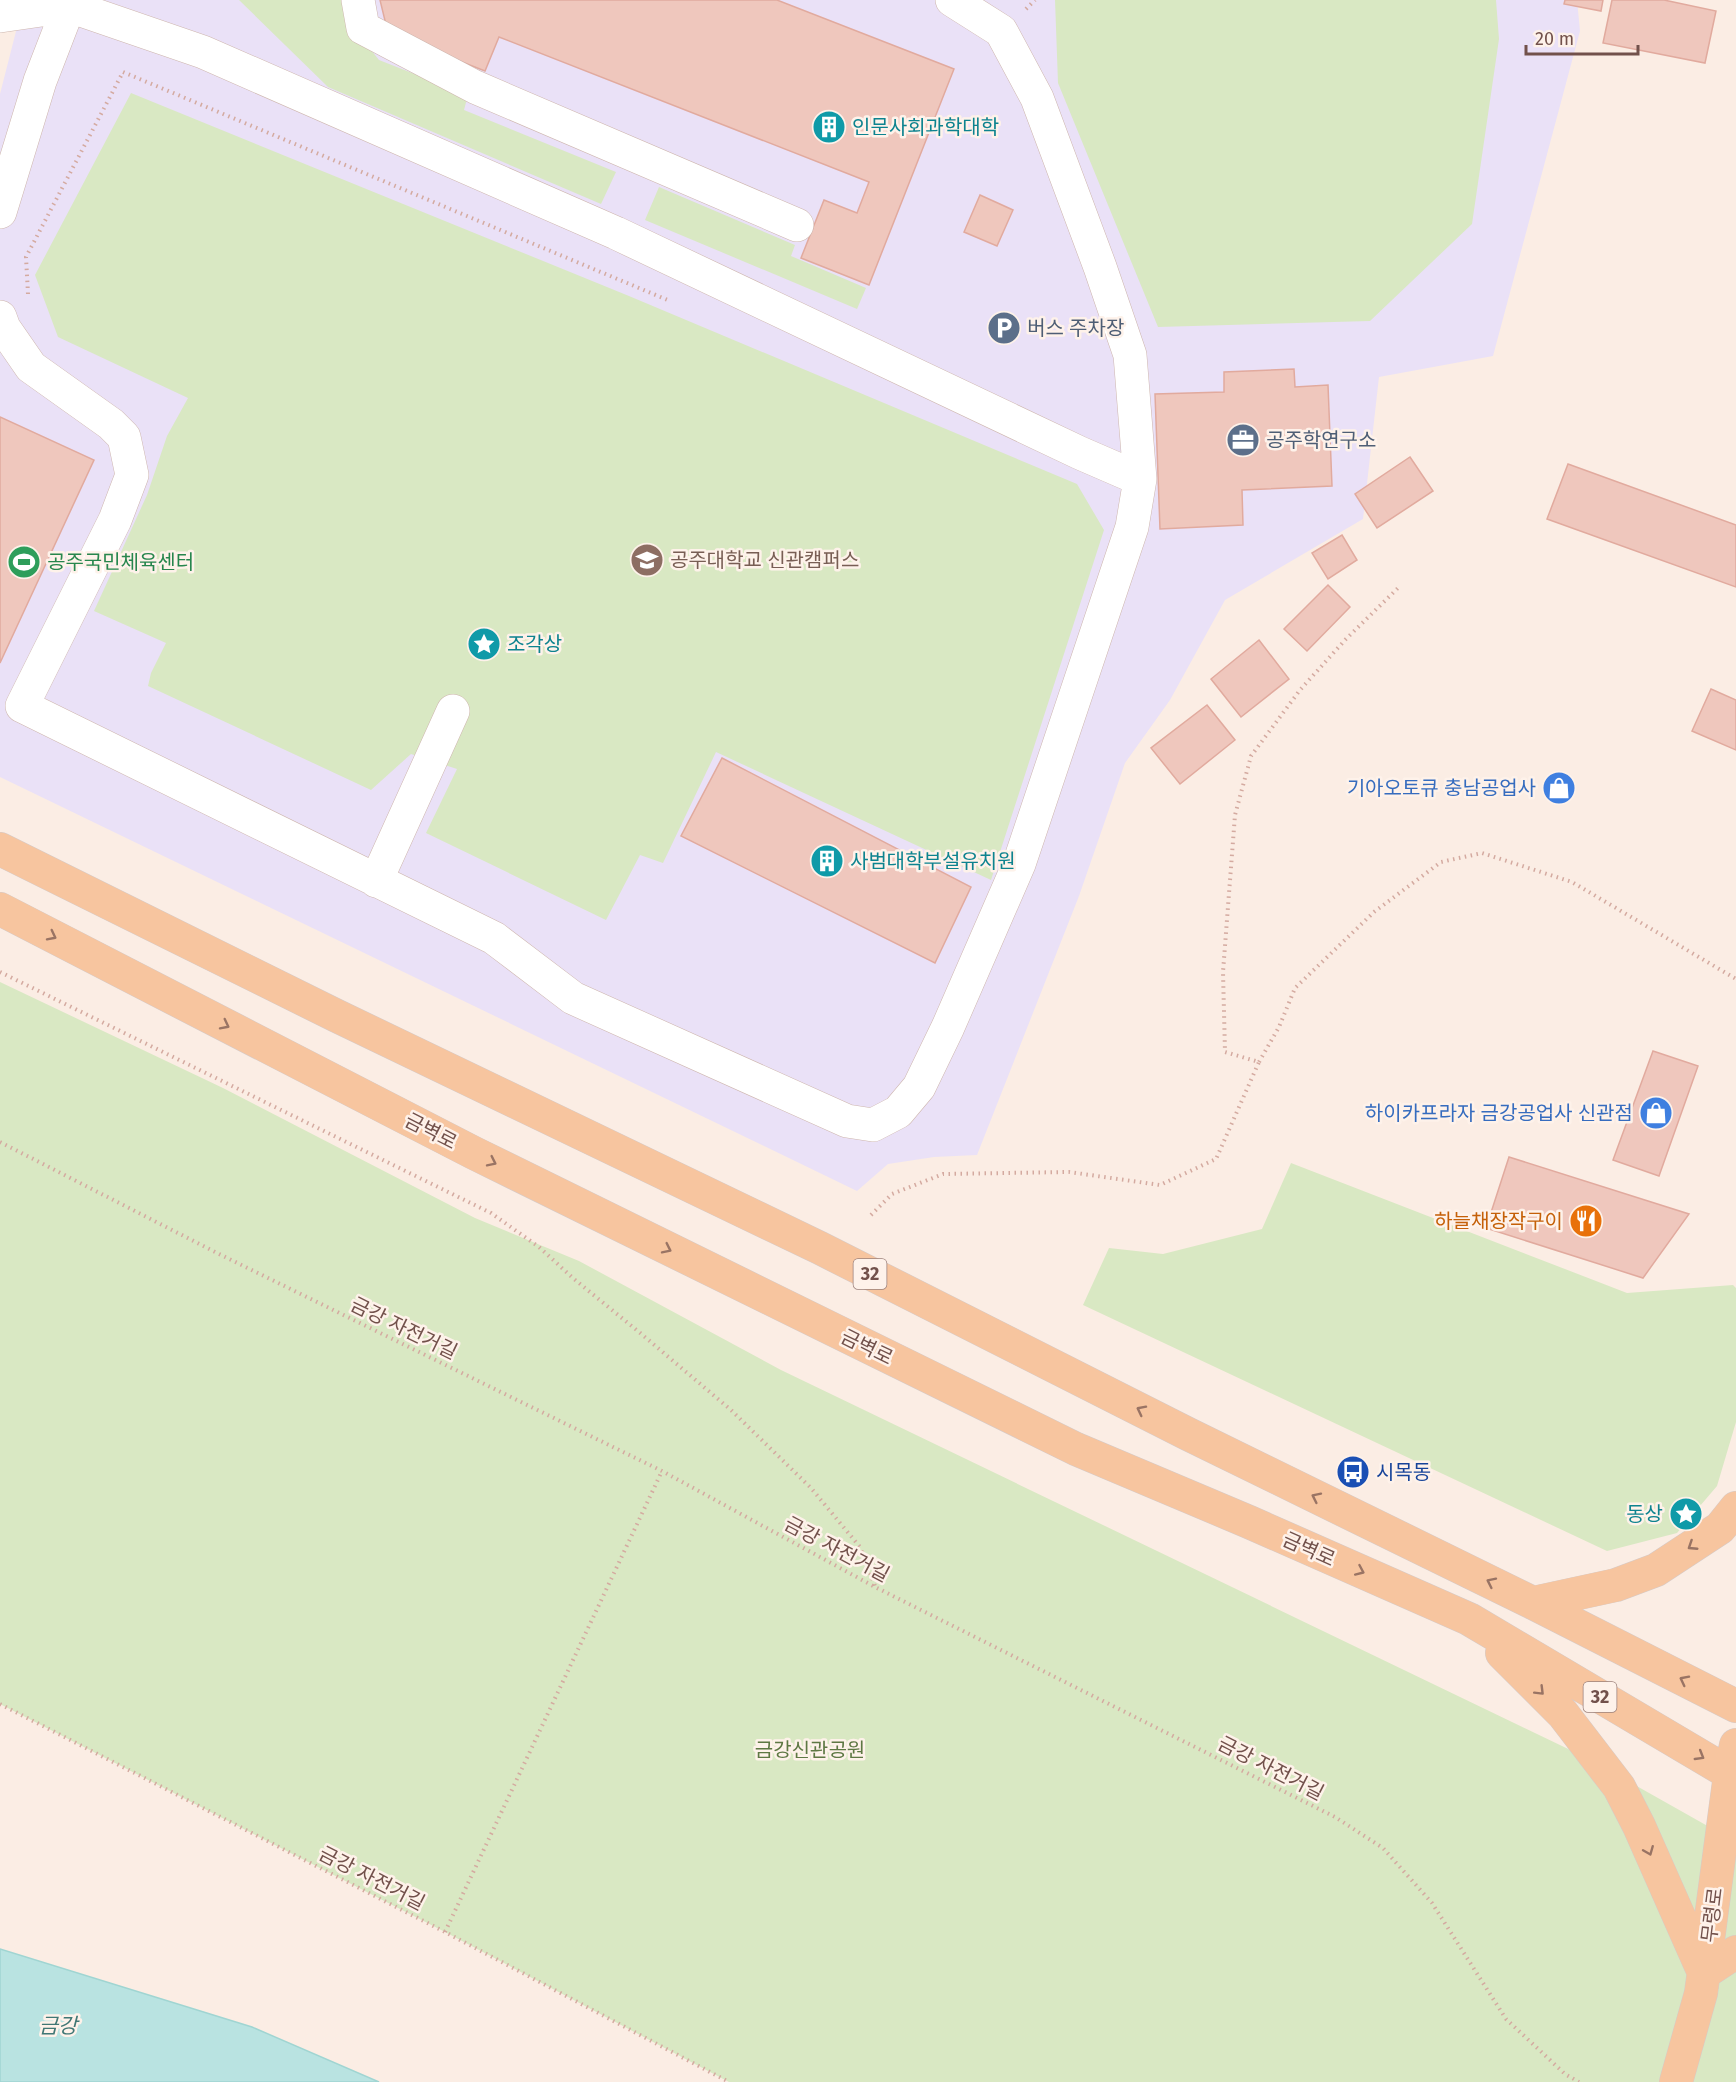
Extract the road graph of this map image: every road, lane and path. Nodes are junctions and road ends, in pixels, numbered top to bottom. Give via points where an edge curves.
1 (358, 0) edge
2 (952, 0) edge
3 (71, 3) edge
4 (0, 16) edge
5 (0, 212) edge
6 (797, 225) dead end
7 (28, 298) dead end
8 (672, 303) dead end
9 (0, 317) edge
10 (1140, 479) junction
11 (1398, 588) dead end
12 (453, 711) dead end
13 (0, 849) edge
14 (376, 881) junction
15 (0, 909) edge
16 (0, 972) edge
17 (1736, 978) edge
18 (1259, 1062) junction
19 (0, 1142) edge
20 (871, 1215) dead end
21 (662, 1472) junction
22 (1736, 1508) edge
23 (875, 1587) junction
24 (1533, 1603) junction
25 (1469, 1619) junction
26 (0, 1704) edge
27 (1736, 1706) edge
28 (1734, 1765) edge
29 (445, 1932) junction
30 (1736, 1952) edge
31 (1703, 1983) junction
32 (729, 2082) edge
33 (1579, 2082) edge
34 (1676, 2082) edge

1 - 6 lane via 363,28 475,87
2 - 10 lane via 1001,32 1037,98 1130,355
3 - 4 lane
3 - 5 lane via 40,81
3 - 10 lane via 203,52 616,232
7 - 8 path via 26,257 123,72
9 - 14 lane via 31,367 124,437 132,475 115,520 22,706
10 - 14 lane via 1132,527 1019,864 919,1087 898,1112 873,1125 847,1121 573,998 494,938
11 - 18 path via 1300,690 1251,756 1235,815 1223,972 1225,1052
12 - 14 lane
24 -> 13 main road, 32 via 809,1243
15 -> 25 main road, 금벽로 / 32 via 474,1153 1076,1449
16 - 23 path via 491,1213 538,1247 731,1410 811,1488 860,1547
17 - 18 path via 1572,882 1482,853 1441,862 1374,912 1295,988
18 - 20 path via 1216,1159 1160,1185 1069,1172 944,1174 892,1194
19 - 21 path, 금강 자전거길
21 - 23 path, 금강 자전거길
21 - 29 path
22 -> 24 main road via 1720,1528 1656,1570 1616,1585
23 - 33 path, 금강 자전거길 via 1335,1817 1383,1848 1432,1903 1506,2019 1565,2074
27 -> 24 main road, 32
25 -> 28 main road, 금벽로 / 32
25 -> 31 main road via 1563,1714 1619,1787 1639,1826
26 - 29 path, 금강 자전거길
28 - 31 main road, 무령로
29 - 32 path, 금강 자전거길
30 - 31 main road
31 - 34 main road, 무령로

